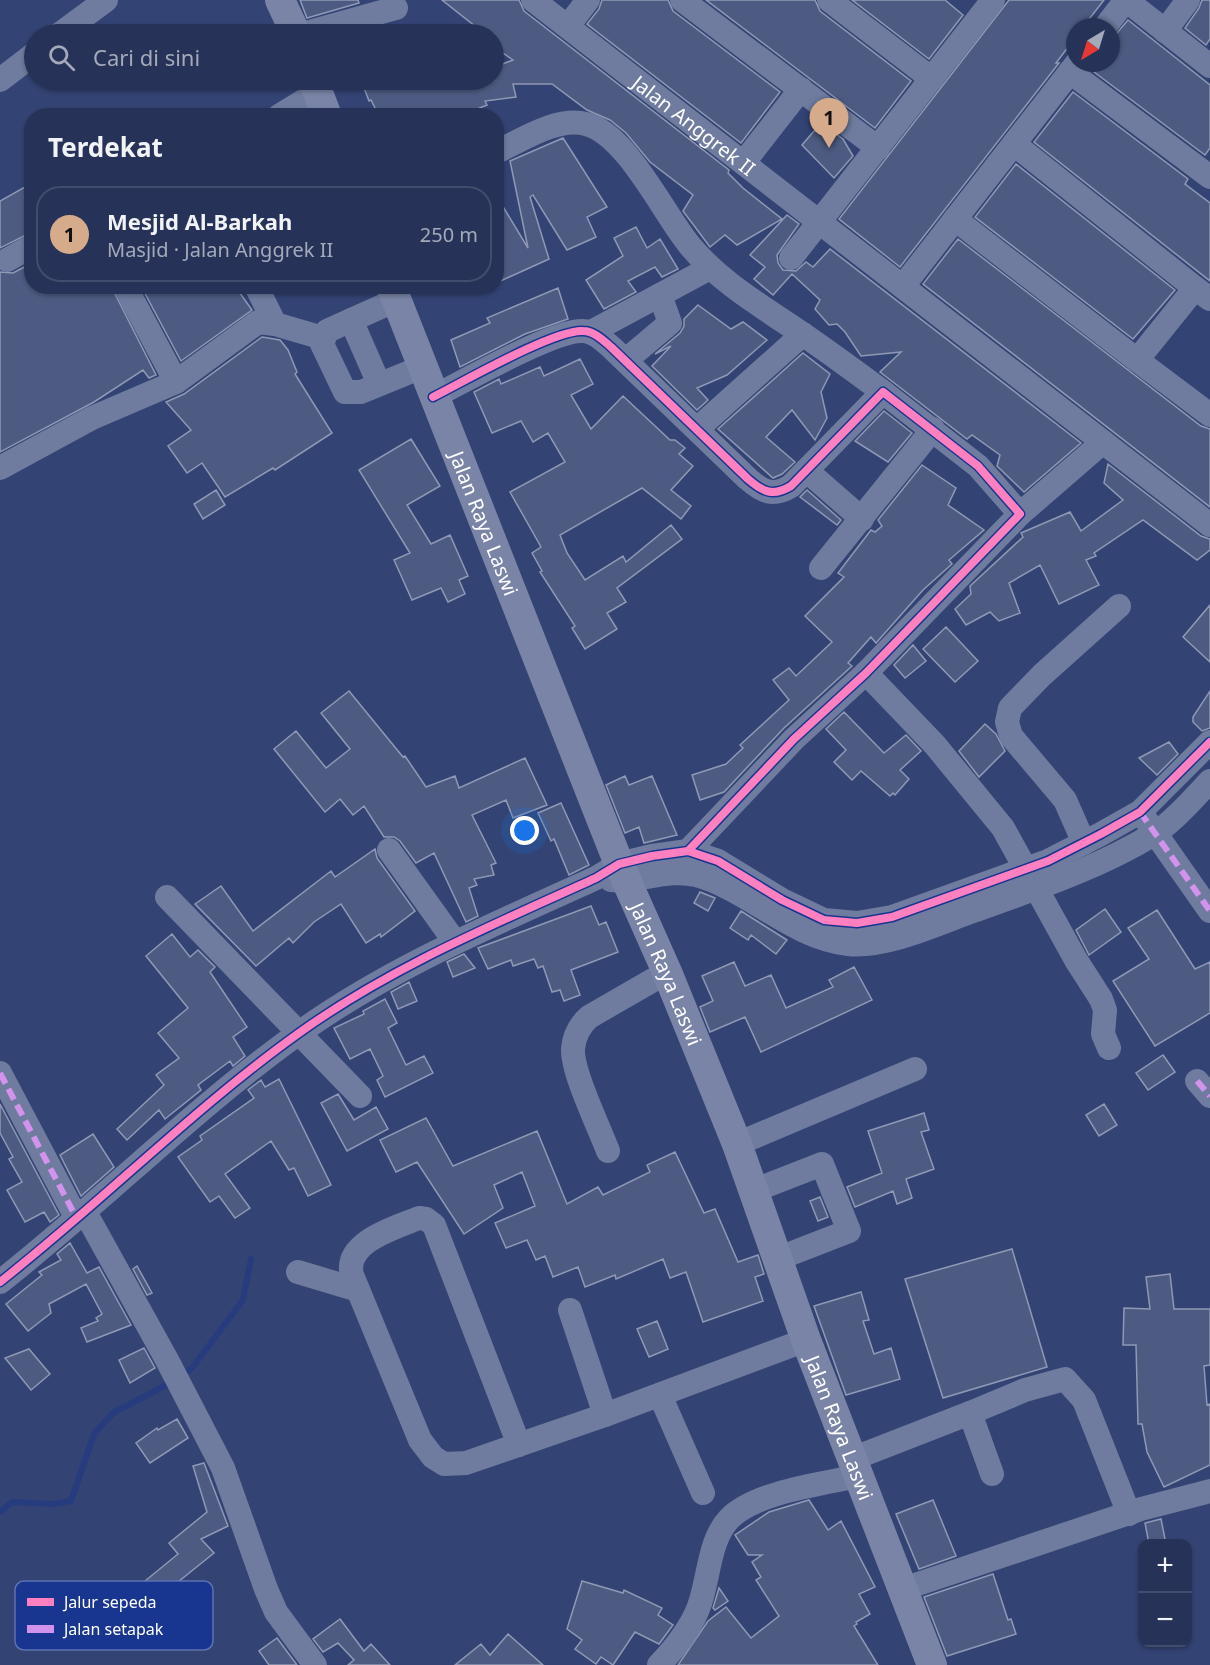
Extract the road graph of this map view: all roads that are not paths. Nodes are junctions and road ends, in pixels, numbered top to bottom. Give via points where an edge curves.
1 (106, 0) edge
2 (280, 0) edge
3 (533, 0) edge
4 (588, 0) edge
5 (682, 0) edge
6 (829, 0) edge
7 (1126, 0) edge
8 (1188, 0) edge
9 (989, 1) edge
10 (396, 8) dead end
11 (1112, 18) edge
12 (74, 24) edge
13 (291, 24) edge
14 (338, 24) edge
15 (568, 26) junction
16 (1166, 31) junction
17 (24, 62) edge
18 (1210, 66) edge
19 (1070, 72) edge
20 (1078, 72) edge
21 (932, 79) junction
22 (0, 80) edge
23 (801, 89) junction
24 (319, 96) edge
25 (295, 108) edge
26 (1014, 144) junction
27 (878, 148) junction
28 (504, 149) edge
29 (744, 162) junction
30 (1210, 177) edge
31 (955, 219) junction
32 (821, 222) junction
33 (24, 250) edge
34 (791, 258) dead end
35 (7, 260) dead end
36 (710, 268) junction
37 (903, 286) junction
38 (1202, 293) edge
39 (129, 294) edge
40 (260, 294) edge
41 (392, 294) edge
42 (394, 294) edge
43 (660, 295) junction
44 (351, 320) junction
45 (274, 324) junction
46 (591, 332) junction
47 (803, 334) junction
48 (323, 338) junction
49 (626, 360) junction
50 (1137, 360) junction
51 (422, 367) junction
52 (176, 382) junction
53 (379, 384) junction
54 (882, 392) junction
55 (433, 397) junction
56 (1210, 415) edge
57 (697, 429) junction
58 (933, 429) junction
59 (1103, 442) junction
60 (0, 468) edge
61 (807, 471) junction
62 (1020, 514) junction
63 (862, 519) junction
64 (1210, 525) edge
65 (821, 568) dead end
66 (1119, 606) dead end
67 (866, 673) junction
68 (1210, 742) edge
69 (1210, 781) edge
70 (1140, 812) junction
71 (1156, 832) junction
72 (1084, 843) junction
73 (389, 850) dead end
74 (688, 851) junction
75 (614, 874) junction
76 (1032, 879) junction
77 (167, 897) dead end
78 (1210, 911) edge
79 (455, 942) junction
80 (667, 972) junction
81 (300, 1032) junction
82 (1109, 1048) dead end
83 (915, 1069) dead end
84 (0, 1073) edge
85 (360, 1096) dead end
86 (736, 1144) junction
87 (608, 1150) dead end
88 (753, 1191) junction
89 (81, 1216) junction
90 (777, 1259) junction
91 (298, 1272) dead end
92 (0, 1282) edge
93 (358, 1290) junction
94 (570, 1310) dead end
95 (806, 1340) junction
96 (660, 1395) junction
97 (969, 1413) junction
98 (605, 1415) junction
99 (519, 1445) junction
100 (855, 1468) junction
101 (992, 1474) dead end
102 (1210, 1491) edge
103 (703, 1493) dead end
104 (1129, 1514) junction
105 (903, 1589) junction
106 (315, 1665) edge
107 (659, 1665) edge
108 (932, 1665) edge

1 - 12 street
2 - 13 main road
3 - 15 street, Jalan Anggrek II
4 - 15 street
5 - 23 street
6 - 21 street
7 - 11 street
7 - 16 street
8 - 16 street
9 - 21 street
10 - 14 street
15 - 29 street, Jalan Anggrek II
16 - 18 street
17 - 22 street
19 - 26 street
20 - 30 street
21 - 27 street
23 - 27 street
23 - 29 street
24 - 25 street
26 - 31 street
26 - 38 street
27 - 32 street
28 - 36 street via 563,125 586,124 596,129 634,163 675,226
29 - 32 street, Jalan Anggrek II
31 - 37 street
31 - 50 street
32 - 34 street
32 - 37 street, Jalan Anggrek II
33 - 35 street
36 - 43 street
36 - 47 street
37 - 59 street, Jalan Anggrek II
38 - 50 street
39 - 52 street
40 - 45 street
41 - 44 street
42 - 51 main road, Jalan Raya Laswi
43 - 46 street
43 - 49 street via 670,323
44 - 48 street via 327,331
44 - 53 street
45 - 48 street
45 - 52 street via 258,322
46 - 49 street
46 - 55 street via 556,337
47 - 54 street
47 - 57 street
48 - 53 street via 325,352 345,392 361,392
49 - 57 street
50 - 56 street
51 - 53 street
51 - 55 main road, Jalan Raya Laswi
52 - 60 street via 92,418
54 - 58 street
54 - 61 street
55 - 75 main road, Jalan Raya Laswi
57 - 61 street via 764,491 784,491
58 - 62 street via 978,466
58 - 63 street
59 - 62 street
59 - 64 street, Jalan Anggrek II
61 - 63 street
62 - 67 street
63 - 65 street
66 - 72 street via 1041,675 1010,708 1007,722 1011,736 1065,800
67 - 74 street via 794,739
67 - 76 street via 981,799
68 - 70 street
69 - 71 street
70 - 71 street
70 - 72 street
71 - 76 street via 1103,861
71 - 78 street
72 - 76 street
73 - 79 street
74 - 75 street via 652,856
74 - 76 street via 718,861 810,915 838,922 892,917
75 - 76 street via 695,875 729,889 802,930 851,944 922,930
75 - 79 street
75 - 80 main road, Jalan Raya Laswi
76 - 82 street via 1101,999 1105,1010 1102,1034
77 - 81 street
79 - 81 street via 365,990
80 - 86 main road, Jalan Raya Laswi
80 - 87 street via 589,1017 575,1036 574,1060
81 - 85 street
81 - 89 street via 210,1103
83 - 86 street
84 - 89 street
86 - 88 main road, Jalan Raya Laswi
88 - 90 main road, Jalan Raya Laswi
88 - 90 street via 822,1164 849,1231
89 - 92 street
89 - 106 street via 167,1360 223,1468 276,1612
90 - 95 main road, Jalan Raya Laswi
91 - 93 street
93 - 99 street via 412,1424 433,1457 444,1464 460,1465
93 - 99 street via 351,1269 360,1248 417,1219 431,1222
94 - 98 street
95 - 96 street
95 - 100 main road, Jalan Raya Laswi
96 - 98 street
96 - 103 street
97 - 100 street
97 - 101 street
97 - 104 street via 1065,1379 1084,1400
98 - 99 street
100 - 105 main road, Jalan Raya Laswi
100 - 107 street via 764,1500 729,1519 718,1537 693,1621
102 - 104 street
104 - 105 street
105 - 108 main road, Jalan Raya Laswi

